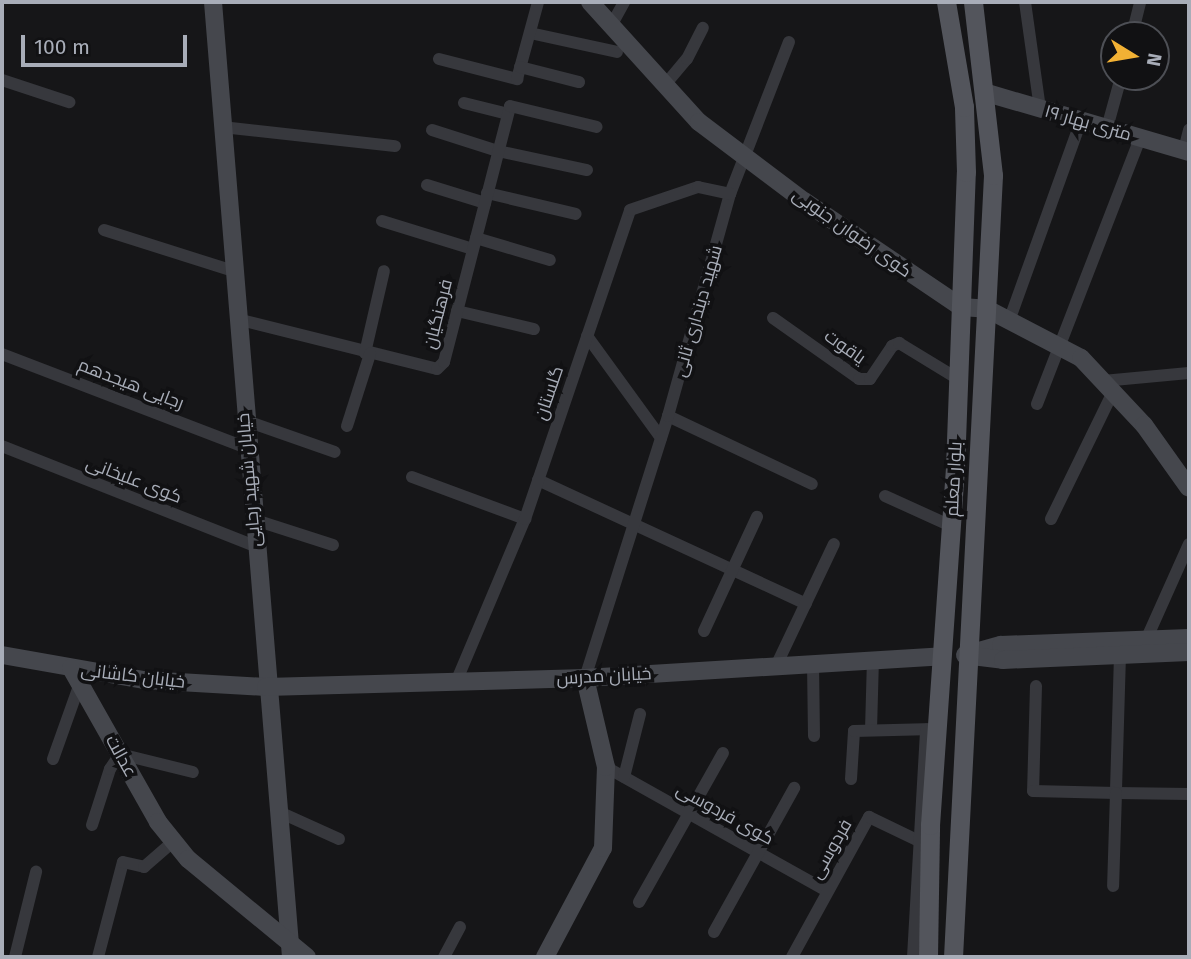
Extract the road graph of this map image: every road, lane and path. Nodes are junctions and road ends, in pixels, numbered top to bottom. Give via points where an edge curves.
1 (213, 2) edge
2 (538, 2) edge
3 (590, 2) edge
4 (624, 2) edge
5 (946, 2) edge
6 (973, 2) edge
7 (1026, 2) edge
8 (1140, 2) edge
9 (1135, 21) edge
10 (612, 24) junction
11 (703, 28) dead end
12 (530, 33) junction
13 (789, 42) dead end
14 (617, 52) dead end
15 (439, 59) dead end
16 (519, 73) junction
17 (2, 80) edge
18 (579, 82) dead end
19 (664, 86) junction
20 (1117, 91) edge
21 (987, 93) junction
22 (69, 102) dead end
23 (464, 103) dead end
24 (1040, 109) junction
25 (509, 110) junction
26 (1082, 121) junction
27 (222, 127) junction
28 (597, 127) dead end
29 (1107, 128) junction
30 (432, 130) dead end
31 (1189, 130) edge
32 (1140, 138) junction
33 (395, 146) dead end
34 (498, 151) junction
35 (1186, 151) edge
36 (747, 155) junction
37 (587, 170) dead end
38 (426, 185) dead end
39 (730, 194) junction
40 (486, 198) junction
41 (576, 214) dead end
42 (382, 221) dead end
43 (104, 230) dead end
44 (474, 244) junction
45 (550, 260) dead end
46 (233, 271) junction
47 (384, 271) dead end
48 (961, 307) junction
49 (987, 309) junction
50 (457, 311) junction
51 (774, 318) dead end
52 (237, 319) junction
53 (1009, 321) junction
54 (534, 329) dead end
55 (587, 336) junction
56 (1060, 347) junction
57 (368, 353) junction
58 (2, 354) edge
59 (1189, 373) edge
60 (958, 379) junction
61 (1108, 387) junction
62 (1037, 404) dead end
63 (668, 416) junction
64 (244, 420) junction
65 (347, 426) dead end
66 (661, 438) junction
67 (2, 446) edge
68 (247, 449) junction
69 (335, 452) dead end
70 (1182, 469) edge
71 (412, 477) dead end
72 (538, 480) junction
73 (812, 484) dead end
74 (1189, 488) edge
75 (885, 496) dead end
76 (757, 517) dead end
77 (252, 519) junction
78 (524, 519) junction
79 (1051, 519) dead end
80 (635, 523) junction
81 (951, 526) junction
82 (834, 544) dead end
83 (1189, 544) edge
84 (333, 545) dead end
85 (254, 546) junction
86 (733, 572) junction
87 (806, 604) junction
88 (704, 631) dead end
89 (1189, 638) edge
90 (1146, 640) junction
91 (1189, 652) edge
92 (2, 655) edge
93 (965, 655) junction
94 (1120, 655) junction
95 (942, 656) junction
96 (873, 660) junction
97 (813, 664) junction
98 (776, 666) junction
99 (76, 676) junction
100 (585, 678) junction
101 (456, 682) junction
102 (1036, 686) dead end
103 (266, 687) junction
104 (640, 714) dead end
105 (931, 729) junction
106 (871, 730) junction
107 (814, 736) dead end
108 (723, 753) dead end
109 (120, 754) junction
110 (53, 759) dead end
111 (606, 767) junction
112 (193, 772) dead end
113 (624, 777) junction
114 (850, 779) dead end
115 (794, 788) dead end
116 (1116, 793) junction
117 (1189, 794) edge
118 (277, 811) junction
119 (688, 813) junction
120 (92, 825) dead end
121 (339, 839) dead end
122 (174, 841) junction
123 (924, 844) junction
124 (757, 852) junction
125 (36, 872) dead end
126 (1113, 886) dead end
127 (827, 891) junction
128 (639, 902) dead end
129 (460, 927) dead end
130 (714, 932) dead end
131 (291, 951) edge
132 (15, 957) edge
133 (98, 957) edge
134 (307, 957) edge
135 (444, 957) edge
136 (545, 957) edge
137 (792, 957) edge
138 (913, 957) edge
139 (928, 957) edge
140 (953, 957) edge

1 - 27 street, خیابان شهید رجایی
2 - 12 street
3 - 10 street
4 - 10 street
5 - 48 main road, بلوار معلم via 964,107
6 - 21 main road, بلوار معلم
7 - 24 street
8 - 9 street
10 - 19 street
11 - 19 street via 687,59
12 - 14 street
12 - 16 street
13 - 36 street, شهید دینداری ثانی
15 - 16 street
16 - 18 street
17 - 22 street
19 - 36 street via 699,122
20 - 29 street
21 - 24 street, ۱۹ متری بهار
21 - 49 main road, بلوار معلم via 993,175
23 - 25 street
24 - 26 street, ۱۹ متری بهار
25 - 28 street
25 - 34 street, فرهنگیان
26 - 29 street, ۱۹ متری بهار
26 - 53 street
27 - 33 street
27 - 46 street, خیابان شهید رجایی
29 - 32 street, ۱۹ متری بهار
30 - 34 street
31 - 35 street
32 - 35 street, ۱۹ متری بهار
32 - 56 street
34 - 37 street
34 - 40 street, فرهنگیان
36 - 39 street, شهید دینداری ثانی
36 - 48 street, کوی رضوان جنوبی via 873,250
38 - 40 street
39 - 55 street, گلستان via 698,187 630,210
39 - 63 street, شهید دینداری ثانی
40 - 41 street
40 - 44 street, فرهنگیان
42 - 44 street
43 - 46 street
44 - 45 street
44 - 50 street, فرهنگیان
46 - 52 street, خیابان شهید رجایی
47 - 57 street
48 - 49 street
48 - 60 main road, بلوار معلم
49 - 53 street
49 - 93 main road, بلوار معلم
50 - 54 street
50 - 57 street, فرهنگیان via 444,362 437,369
51 - 60 street, یاقوت via 859,379 870,379 892,346 899,343
52 - 57 street, فرهنگیان
52 - 64 street, خیابان شهید رجایی
53 - 56 street
55 - 66 street
55 - 72 street, گلستان
56 - 61 street via 1081,358
56 - 62 street
57 - 65 street
58 - 68 street, رجایی هیجدهم
59 - 61 street
60 - 81 main road, بلوار معلم
61 - 70 street
61 - 79 street
63 - 66 street, شهید دینداری ثانی
63 - 73 street
64 - 68 street, خیابان شهید رجایی
64 - 69 street
66 - 80 street, شهید دینداری ثانی
67 - 85 street, کوی علیخانی
68 - 77 street, خیابان شهید رجایی
70 - 74 street
71 - 78 street
72 - 78 street, گلستان
72 - 80 street
75 - 81 street
76 - 86 street
77 - 84 street
77 - 85 street, خیابان شهید رجایی
78 - 101 street, گلستان
80 - 86 street
80 - 100 street, شهید دینداری ثانی
81 - 95 main road, بلوار معلم
82 - 87 street
83 - 90 street
85 - 103 street, خیابان شهید رجایی
86 - 87 street
86 - 88 street
87 - 98 street
89 - 90 street
90 - 93 street via 1001,645
91 - 94 street
92 - 99 street, خیابان کاشانی
93 - 94 street via 1003,660
93 - 95 main road
93 - 140 main road, بلوار معلم
94 - 116 street
95 - 96 street, خیابان مدرس
95 - 105 main road, بلوار معلم
96 - 97 street, خیابان مدرس
96 - 106 street
97 - 98 street, خیابان مدرس
97 - 107 street
98 - 100 street, خیابان مدرس
99 - 103 street, خیابان کاشانی
99 - 109 street, عدالت
99 - 110 street
100 - 101 street, خیابان مدرس
100 - 111 street
101 - 103 street, خیابان مدرس
102 - 116 street via 1033,791
103 - 118 street, خیابان شهید رجایی
104 - 113 street
105 - 106 street
105 - 123 main road, بلوار معلم
106 - 114 street via 852,733
108 - 119 street
109 - 112 street
109 - 120 street via 110,769
109 - 122 street, عدالت
111 - 113 street, کوی فردوسی
111 - 136 street via 603,848
113 - 119 street, کوی فردوسی
115 - 124 street
116 - 117 street
116 - 126 street
118 - 121 street
118 - 131 street, خیابان شهید رجایی
119 - 124 street, کوی فردوسی
119 - 128 street
122 - 131 street, عدالت via 188,859
122 - 133 street via 144,866 123,862
123 - 127 street, فردوسی via 869,817
123 - 138 street
123 - 139 main road, بلوار معلم
124 - 127 street, کوی فردوسی
124 - 130 street
125 - 132 street
127 - 137 street, فردوسی
129 - 135 street
131 - 134 street, عدالت

